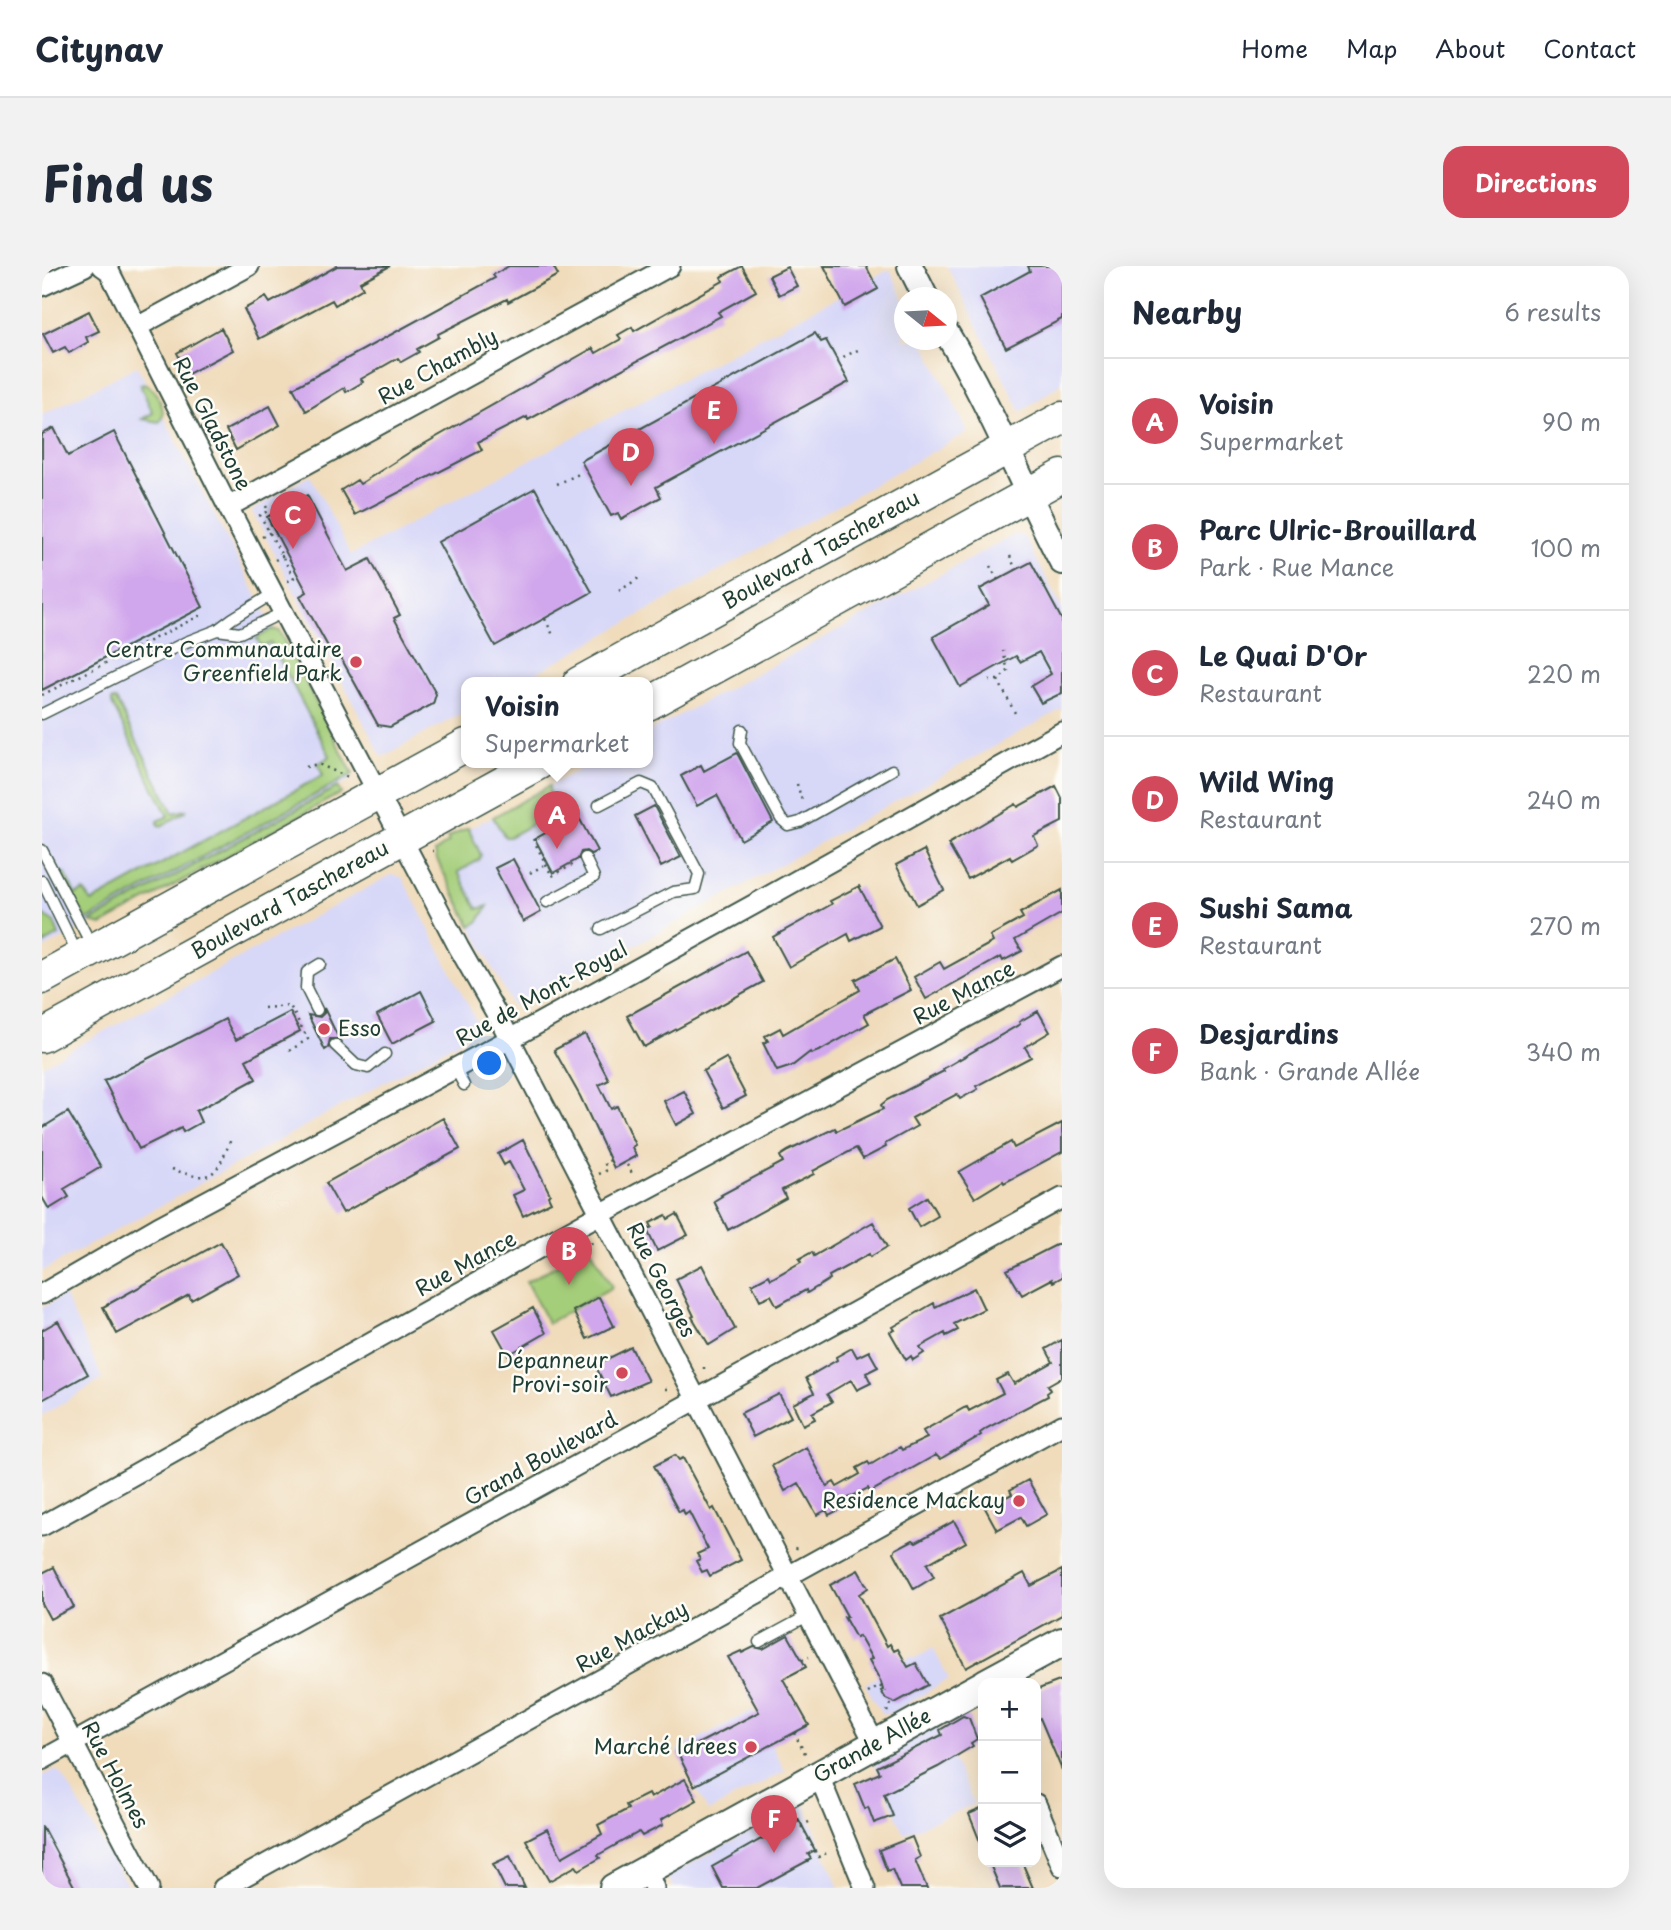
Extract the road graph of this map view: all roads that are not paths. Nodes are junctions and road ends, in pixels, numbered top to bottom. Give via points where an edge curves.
1 (85, 266) edge
2 (102, 266) edge
3 (249, 266) edge
4 (670, 266) edge
5 (910, 266) edge
6 (42, 286) edge
7 (920, 287) edge
8 (137, 327) junction
9 (957, 350) edge
10 (1062, 418) edge
11 (1008, 447) junction
12 (1062, 476) edge
13 (1028, 495) junction
14 (228, 507) junction
15 (1062, 562) edge
16 (280, 588) junction
17 (284, 612) junction
18 (217, 630) junction
19 (590, 677) edge
20 (653, 701) edge
21 (42, 714) edge
22 (742, 730) dead end
23 (1062, 732) edge
24 (461, 748) edge
25 (529, 768) edge
26 (892, 770) dead end
27 (380, 793) junction
28 (556, 805) dead end
29 (599, 805) dead end
30 (565, 820) dead end
31 (403, 838) junction
32 (42, 850) edge
33 (582, 860) road end
34 (42, 881) edge
35 (547, 902) dead end
36 (601, 929) dead end
37 (87, 953) junction
38 (320, 964) dead end
39 (1062, 966) edge
40 (42, 978) edge
41 (317, 1010) dead end
42 (42, 1036) edge
43 (510, 1039) junction
44 (335, 1045) dead end
45 (384, 1054) dead end
46 (1062, 1198) edge
47 (601, 1214) junction
48 (42, 1294) edge
49 (697, 1399) junction
50 (1062, 1424) edge
51 (42, 1526) edge
52 (788, 1576) junction
53 (809, 1615) junction
54 (760, 1642) dead end
55 (1062, 1642) edge
56 (996, 1678) edge
57 (42, 1684) edge
58 (978, 1688) edge
59 (73, 1743) junction
60 (875, 1744) junction
61 (42, 1760) edge
62 (814, 1768) junction
63 (1041, 1816) edge
64 (1062, 1866) edge
65 (650, 1879) edge
66 (149, 1888) edge
67 (223, 1888) edge
68 (614, 1888) edge
69 (865, 1888) edge

1 - 6 street
2 - 8 street, Rue Gladstone via 109,271
3 - 8 street
4 - 14 street, Rue Chambly
5 - 7 street
8 - 14 street, Rue Gladstone
9 - 11 street
10 - 11 main road, Boulevard Taschereau
11 - 13 street
11 - 19 main road, Boulevard Taschereau
12 - 13 main road
13 - 15 street
13 - 20 main road
14 - 16 street, Rue Gladstone
16 - 17 street, Rue Gladstone
16 - 18 lane
17 - 18 lane via 240,633
17 - 27 street, Rue Gladstone
18 - 21 lane
22 - 26 lane via 740,743 788,825
23 - 43 street, Rue de Mont-Royal
24 - 27 main road
25 - 31 main road, Boulevard Taschereau
27 - 31 street, Rue Gladstone
27 - 37 main road
28 - 30 lane
29 - 36 lane via 641,783 653,788 699,874 695,889 673,892
31 - 42 main road, Boulevard Taschereau
31 - 43 street, Rue Georges
32 - 37 lane
33 - 35 lane via 594,877
34 - 37 lane
37 - 40 main road
38 - 41 lane via 307,972 306,988
39 - 47 street, Rue Mance
43 - 47 street, Rue Georges
43 - 48 street, Rue de Mont-Royal via 459,1077 159,1227
44 - 45 lane via 356,1065 368,1068
46 - 49 street, Grand Boulevard
47 - 49 street, Rue Georges
47 - 51 street, Rue Mance
49 - 52 street, Rue Georges
49 - 59 street, Grand Boulevard
50 - 52 street, Rue Mackay
52 - 53 street, Rue Georges
52 - 67 street, Rue Mackay
53 - 54 lane
53 - 60 street, Rue Georges
55 - 56 main road, Grande Allée
57 - 59 street, Rue Holmes
58 - 60 main road, Grande Allée
59 - 61 street, Grand Boulevard
59 - 66 street, Rue Holmes
60 - 62 main road, Grande Allée
62 - 65 main road, Grande Allée
62 - 69 street
63 - 64 street
65 - 68 main road, Grande Allée

